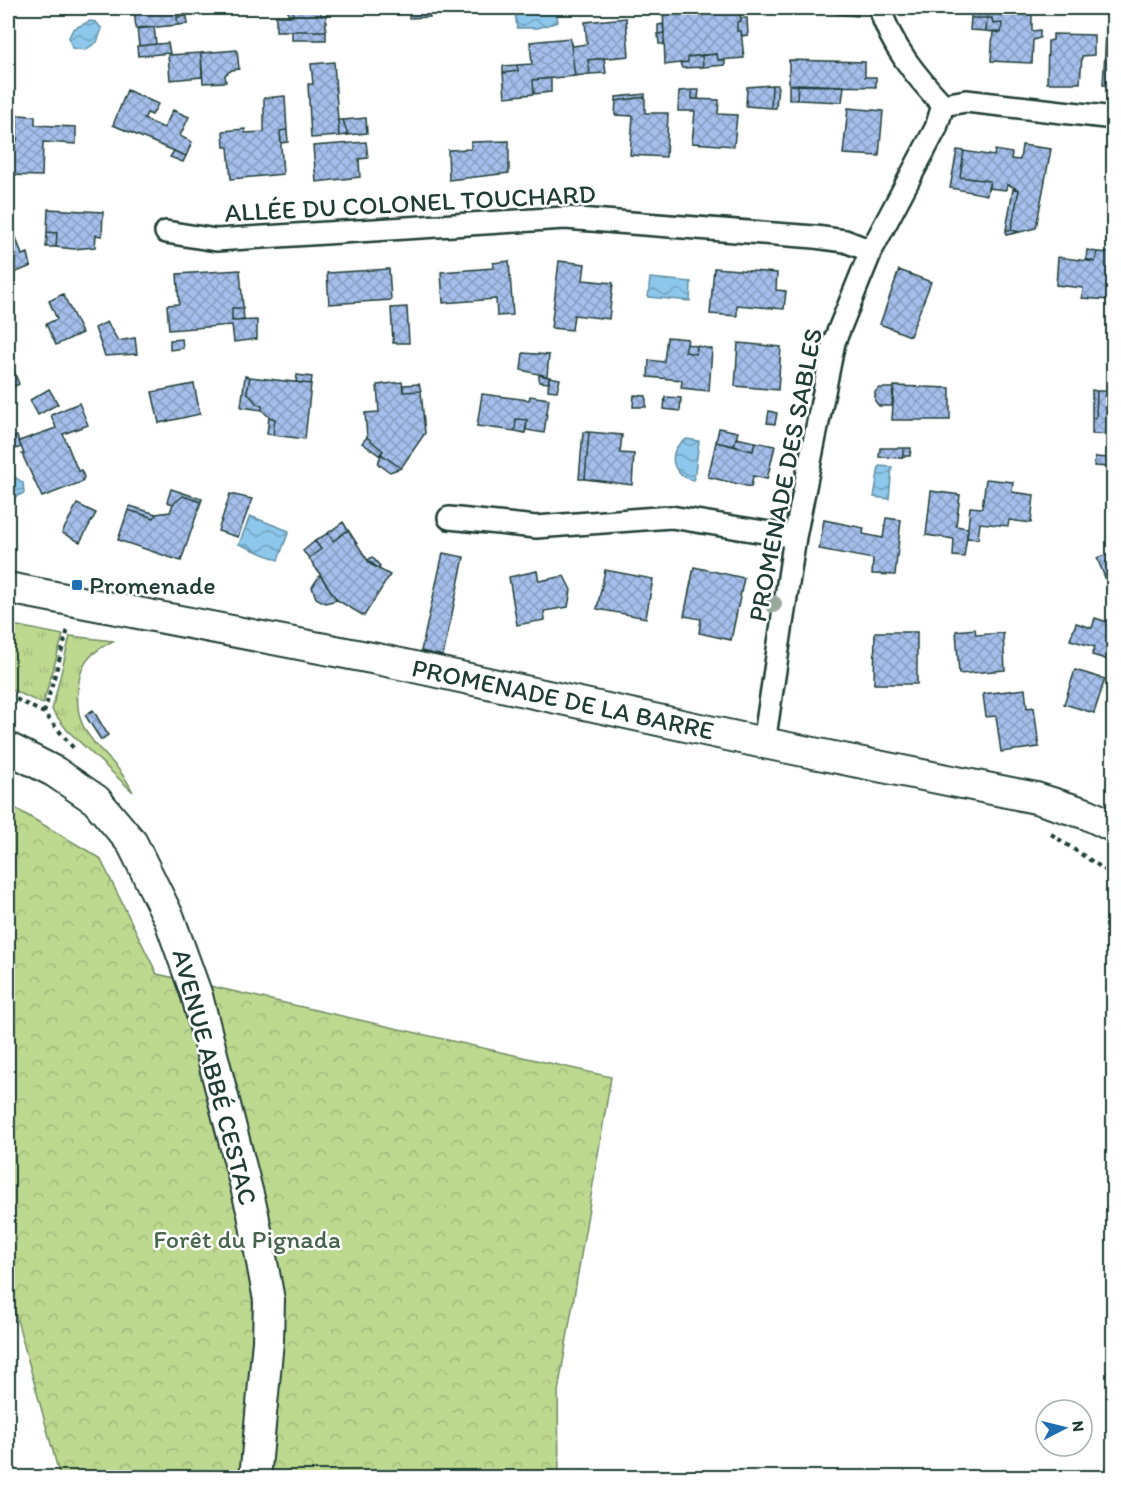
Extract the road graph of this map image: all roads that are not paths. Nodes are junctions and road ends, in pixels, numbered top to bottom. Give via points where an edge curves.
1 (880, 8) edge
2 (943, 105) junction
3 (1113, 118) edge
4 (166, 232) dead end
5 (871, 251) junction
6 (449, 518) dead end
7 (795, 537) junction
8 (8, 588) edge
9 (764, 743) junction
10 (8, 748) edge
11 (1113, 827) edge
12 (255, 1478) edge

1 - 2 street via 915,75
2 - 3 street via 966,101
2 - 5 street, PROMENADE DES SABLES via 936,128
4 - 5 street, ALLÉE DU COLONEL TOUCHARD via 216,240 565,218 825,238
5 - 7 street, PROMENADE DES SABLES via 834,342
6 - 7 street via 536,527 671,517
7 - 9 street, PROMENADE DES SABLES
8 - 9 main road, PROMENADE DE LA BARRE via 382,660
9 - 11 main road, PROMENADE DE LA BARRE via 1036,798 1087,814
10 - 12 main road, AVENUE ABBÉ CESTAC via 55,772 96,800 132,843 169,918 197,996 253,1214 269,1300

